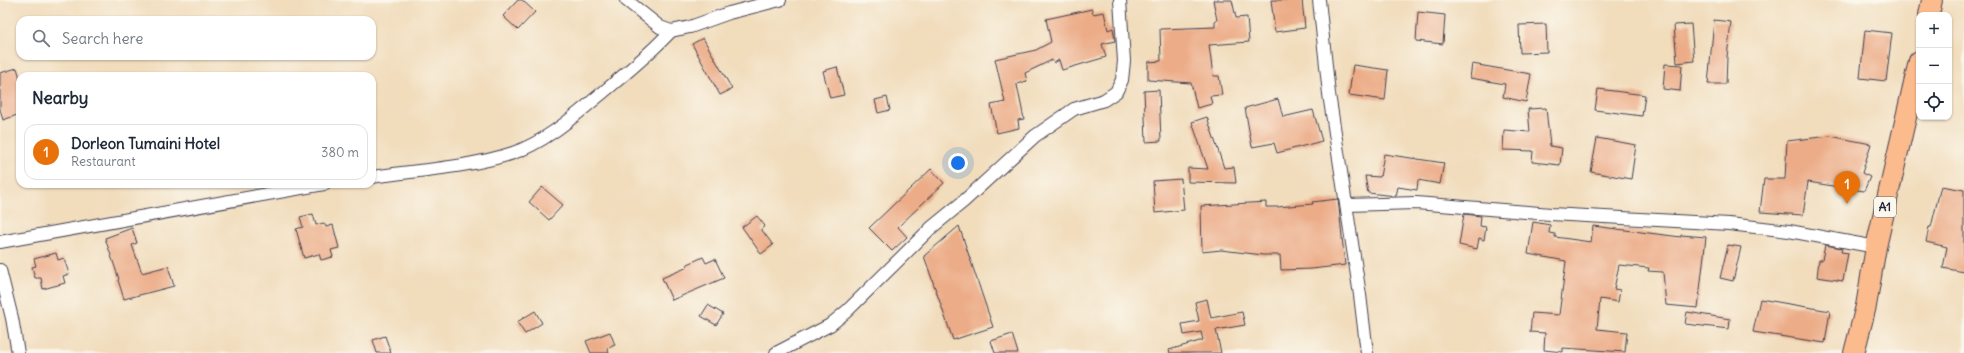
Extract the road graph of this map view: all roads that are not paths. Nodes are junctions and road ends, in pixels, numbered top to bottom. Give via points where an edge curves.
1 (626, 0) edge
2 (780, 0) edge
3 (1120, 0) edge
4 (1319, 0) edge
5 (1932, 0) edge
6 (1930, 12) edge
7 (671, 31) junction
8 (1916, 74) edge
9 (376, 176) edge
10 (302, 188) edge
11 (1347, 205) junction
12 (0, 242) edge
13 (1876, 247) junction
14 (0, 270) edge
15 (18, 353) edge
16 (776, 353) edge
17 (1366, 353) edge
18 (1854, 353) edge

1 - 7 street via 660,27
2 - 7 street
3 - 16 street via 1123,71 1116,92 1104,100 1074,109 1035,136 964,202 931,228 847,312 830,325
4 - 11 street via 1329,94
5 - 6 highway
7 - 9 street via 620,79 540,140 494,158
8 - 13 highway, A1
10 - 12 street
11 - 13 street via 1416,203 1558,215 1729,224 1789,231
11 - 17 street
13 - 18 highway, A1 via 1866,306
14 - 15 street

